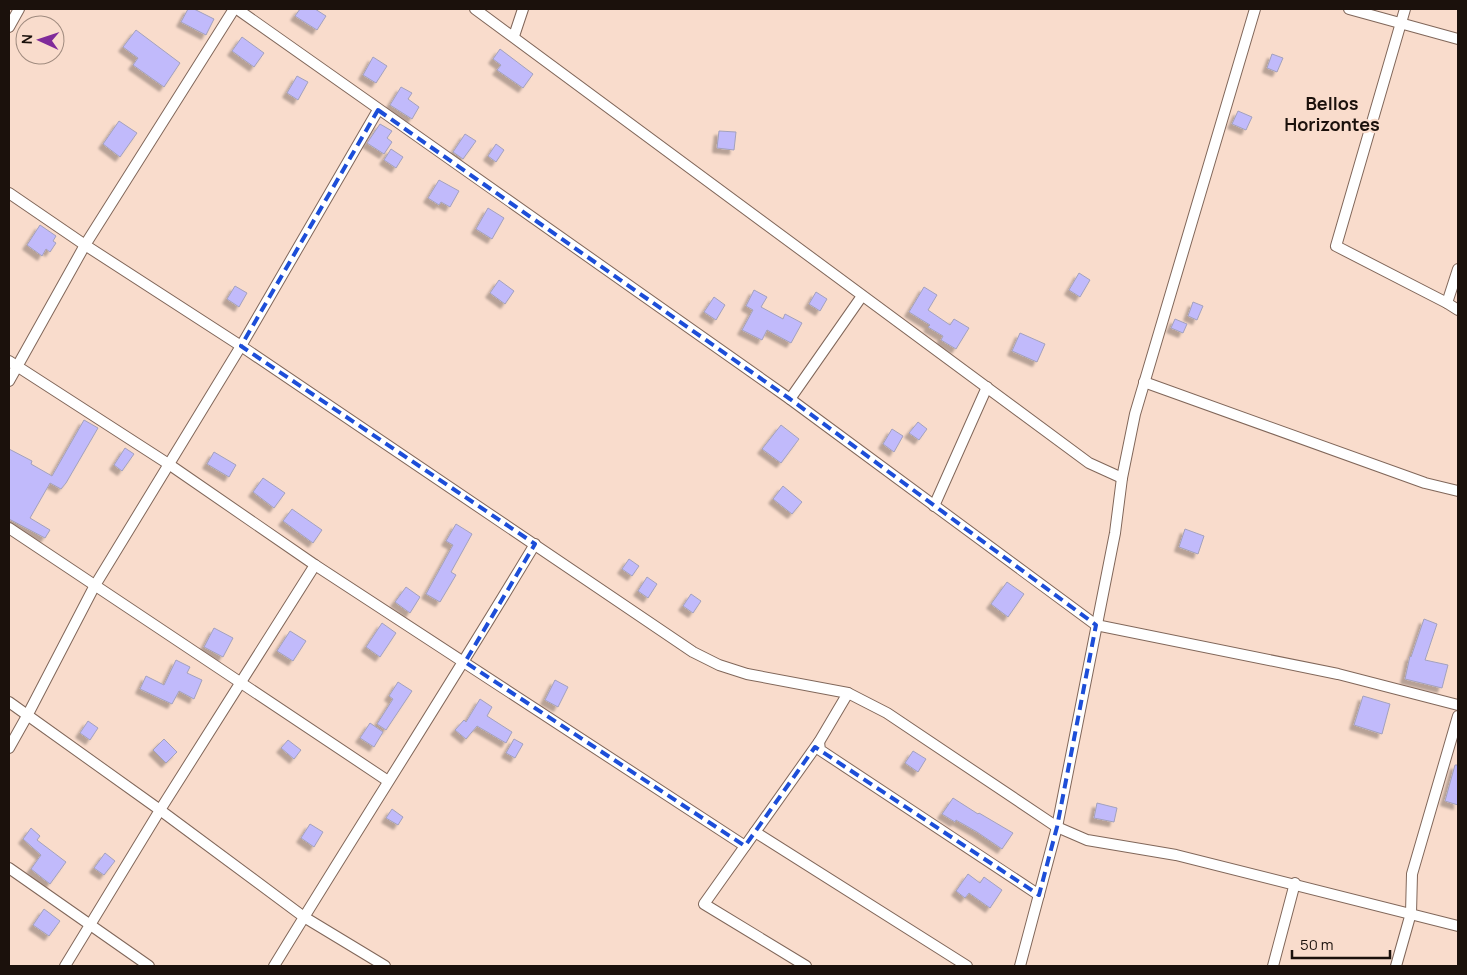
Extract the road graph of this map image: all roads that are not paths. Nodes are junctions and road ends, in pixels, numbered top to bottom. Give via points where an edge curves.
1 (19, 9) edge
2 (235, 9) edge
3 (475, 9) edge
4 (522, 9) edge
5 (1255, 9) edge
6 (1349, 9) edge
7 (1405, 9) edge
8 (10, 22) edge
9 (1401, 22) junction
10 (514, 36) junction
11 (1458, 39) edge
12 (378, 110) junction
13 (9, 193) edge
14 (85, 245) junction
15 (1458, 269) edge
16 (862, 296) junction
17 (1447, 303) junction
18 (1458, 310) edge
19 (241, 346) junction
20 (13, 364) edge
21 (9, 381) edge
22 (1144, 382) junction
23 (987, 387) junction
24 (790, 399) junction
25 (170, 465) junction
26 (1122, 478) junction
27 (1458, 491) edge
28 (934, 506) junction
29 (9, 528) edge
30 (536, 544) junction
31 (315, 565) junction
32 (94, 587) junction
33 (1096, 626) junction
34 (465, 662) junction
35 (241, 682) junction
36 (848, 693) junction
37 (9, 702) edge
38 (1458, 705) edge
39 (27, 716) junction
40 (1458, 716) edge
41 (819, 742) junction
42 (9, 748) edge
43 (388, 781) junction
44 (160, 810) junction
45 (1057, 827) junction
46 (755, 832) junction
47 (745, 846) junction
48 (9, 868) edge
49 (1295, 884) junction
50 (1039, 895) junction
51 (1411, 912) junction
52 (304, 917) junction
53 (90, 924) junction
54 (1458, 926) edge
55 (65, 966) edge
56 (149, 966) edge
57 (274, 966) edge
58 (385, 966) edge
59 (806, 966) edge
60 (967, 966) edge
61 (1020, 966) edge
62 (1273, 966) edge
63 (1396, 966) edge

1 - 8 street
2 - 12 street
2 - 14 street
3 - 10 street
4 - 10 street
5 - 22 street
6 - 9 street
7 - 9 street
9 - 11 street
9 - 17 street via 1336,246
10 - 16 street
12 - 19 street
12 - 24 street
13 - 14 street
14 - 19 street
14 - 20 street
15 - 17 street
16 - 23 street
16 - 24 street
17 - 18 street
19 - 25 street
19 - 30 street
20 - 21 street
20 - 25 street
22 - 26 street
22 - 27 street via 1425,483
23 - 26 street via 1089,463
23 - 28 street
24 - 28 street
25 - 31 street
25 - 32 street
26 - 33 street via 1115,533
28 - 33 street
29 - 32 street
30 - 34 street
30 - 36 street via 694,652 719,665 747,674
31 - 34 street
31 - 35 street
32 - 35 street
32 - 39 street
33 - 38 street via 1338,674
33 - 45 street
34 - 43 street
34 - 47 street
35 - 43 street
35 - 44 street
36 - 41 street
36 - 45 street via 887,713
37 - 39 street
39 - 42 street
39 - 44 street
40 - 51 street via 1412,874
41 - 46 street
41 - 50 street via 820,750
43 - 52 street
44 - 52 street
44 - 53 street
45 - 49 street via 1088,840 1176,855
45 - 50 street
46 - 47 street
46 - 60 street
47 - 59 street via 704,904
48 - 53 street
49 - 51 street
49 - 62 street
50 - 61 street
51 - 54 street
51 - 63 street
52 - 57 street
52 - 58 street
53 - 55 street
53 - 56 street

